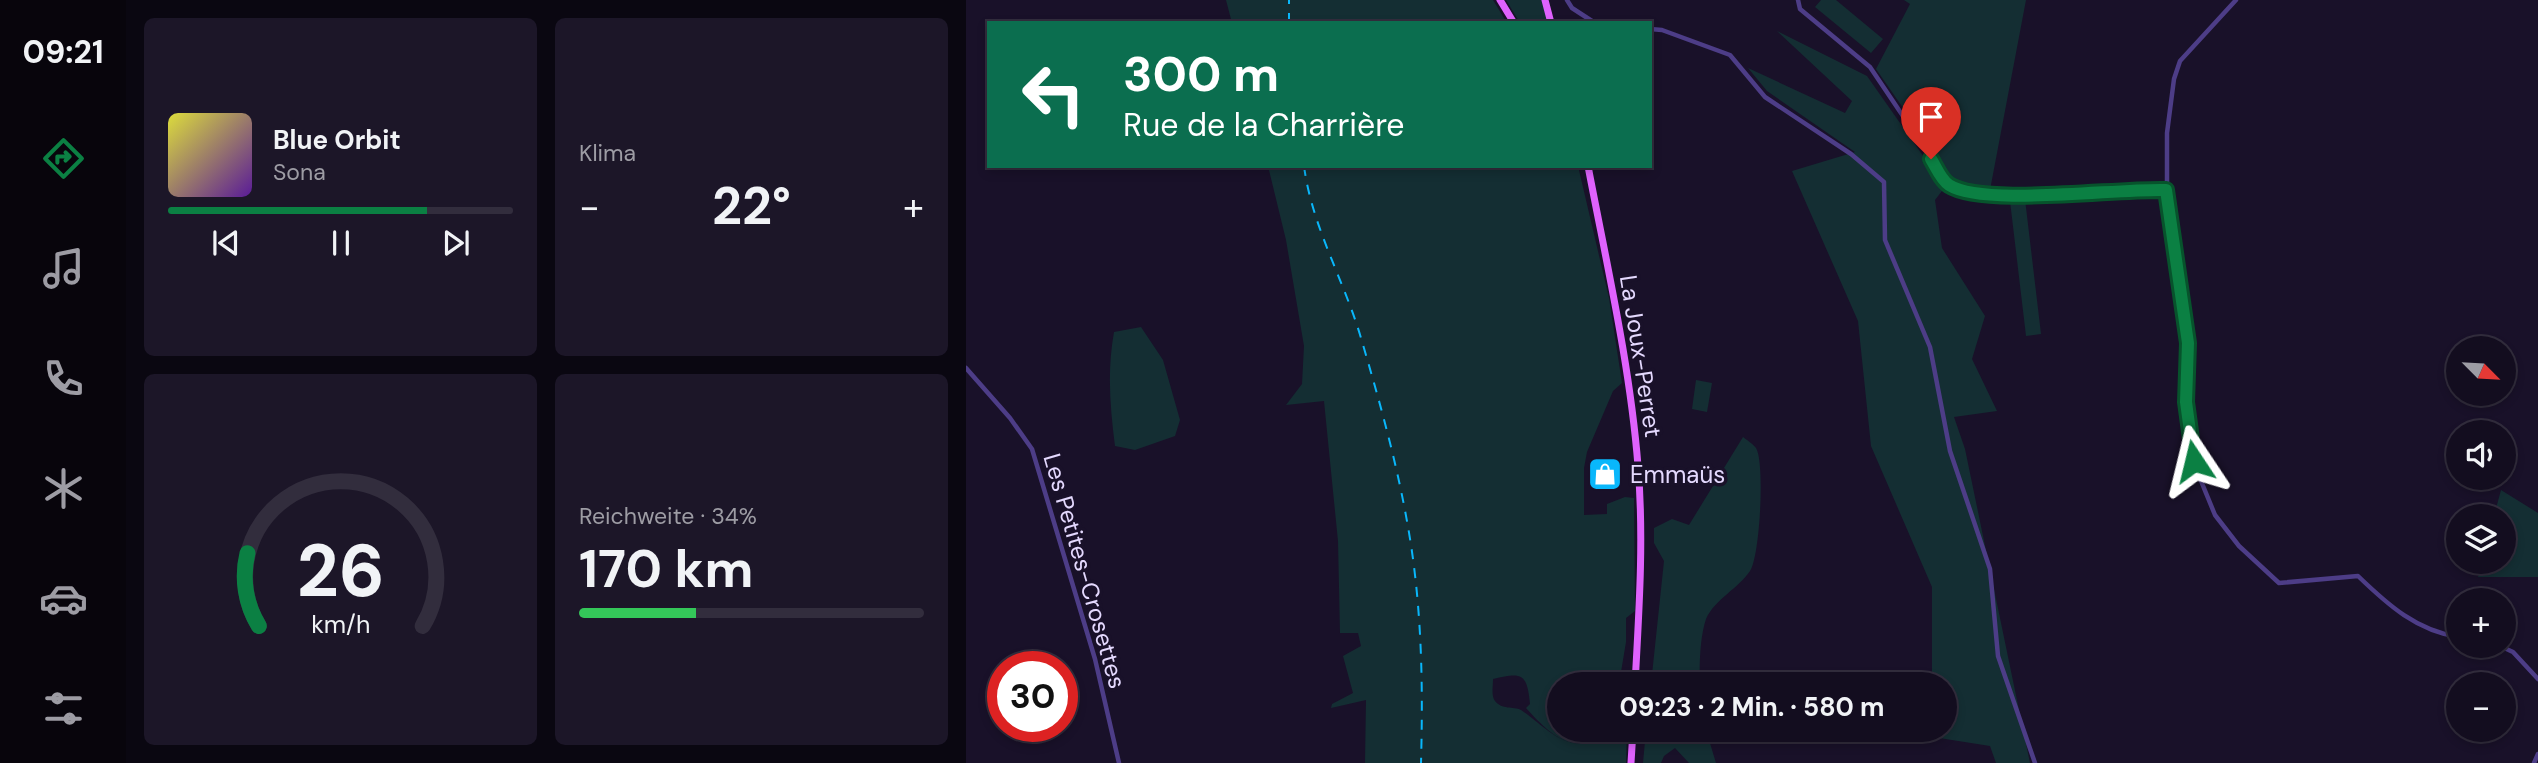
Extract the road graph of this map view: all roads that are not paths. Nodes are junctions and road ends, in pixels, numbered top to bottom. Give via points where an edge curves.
1 (1500, 0) edge
2 (1545, 0) edge
3 (1567, 0) edge
4 (1798, 0) edge
5 (2236, 0) edge
6 (1513, 21) edge
7 (1551, 21) edge
8 (1592, 21) edge
9 (1652, 29) edge
10 (1585, 168) edge
11 (2166, 190) junction
12 (966, 368) edge
13 (2446, 635) edge
14 (2516, 655) edge
15 (1636, 672) edge
16 (2538, 678) edge
17 (1632, 742) edge
18 (2538, 754) edge
19 (1119, 763) edge
20 (1631, 763) edge
21 (2035, 763) edge
22 (2534, 763) edge

1 - 6 main road
2 - 7 main road
3 - 8 street
4 - 11 street via 1800,9 1870,67 1950,186 1974,194 2009,196
5 - 11 street via 2180,61 2168,133
9 - 21 street via 1730,55 1765,97 1852,155 1884,183 1885,240 1930,347 1950,451 1990,569 1998,656
10 - 15 main road, La Joux-Perret via 1627,373 1638,467
11 - 13 street via 2188,343 2186,402 2191,446 2215,515 2239,546 2279,583 2358,576 2392,609
12 - 19 street, Les Petites-Crosettes via 1032,449 1095,659
14 - 16 street
17 - 20 main road
18 - 22 street

